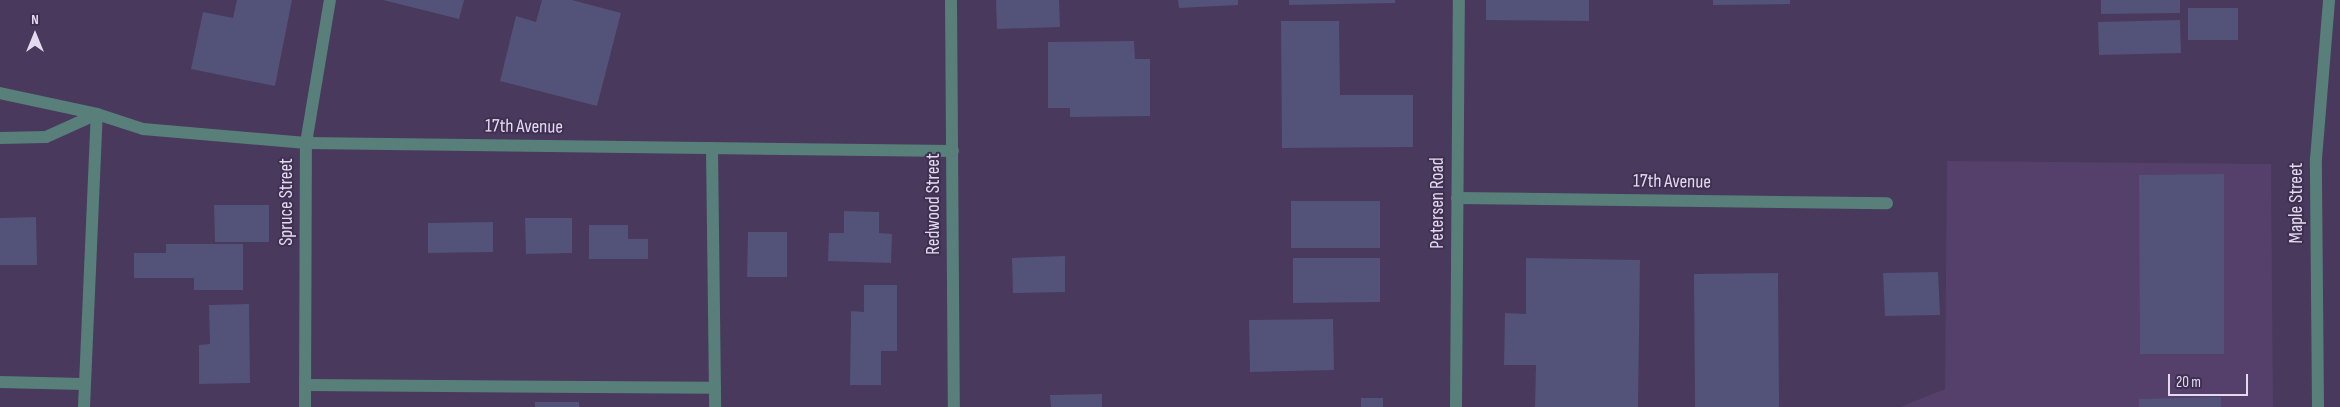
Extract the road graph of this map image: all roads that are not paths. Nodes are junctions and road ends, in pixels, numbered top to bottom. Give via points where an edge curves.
1 (330, 0) edge
2 (950, 0) edge
3 (1458, 0) edge
4 (2330, 0) edge
5 (0, 94) edge
6 (97, 114) junction
7 (0, 138) edge
8 (306, 143) junction
9 (712, 148) junction
10 (953, 151) junction
11 (1457, 198) junction
12 (1887, 203) dead end
13 (0, 382) edge
14 (83, 384) junction
15 (305, 385) junction
16 (715, 388) junction
17 (84, 407) edge
18 (305, 407) edge
19 (715, 407) edge
20 (954, 407) edge
21 (1456, 407) edge
22 (2318, 407) edge

1 - 8 street, Spruce Street
2 - 10 street, Redwood Street
3 - 11 street, Petersen Road
4 - 22 street, Maple Street via 2316,160
5 - 6 street, 17th Avenue
6 - 7 street via 46,137
6 - 8 street, 17th Avenue via 142,129
6 - 14 street
8 - 9 street, 17th Avenue
8 - 15 street, Spruce Street
9 - 10 street, 17th Avenue
9 - 16 street
10 - 20 street, Redwood Street
11 - 12 street, 17th Avenue
11 - 21 street, Petersen Road
13 - 14 street
14 - 17 street
15 - 16 street
15 - 18 street, Spruce Street
16 - 19 street

